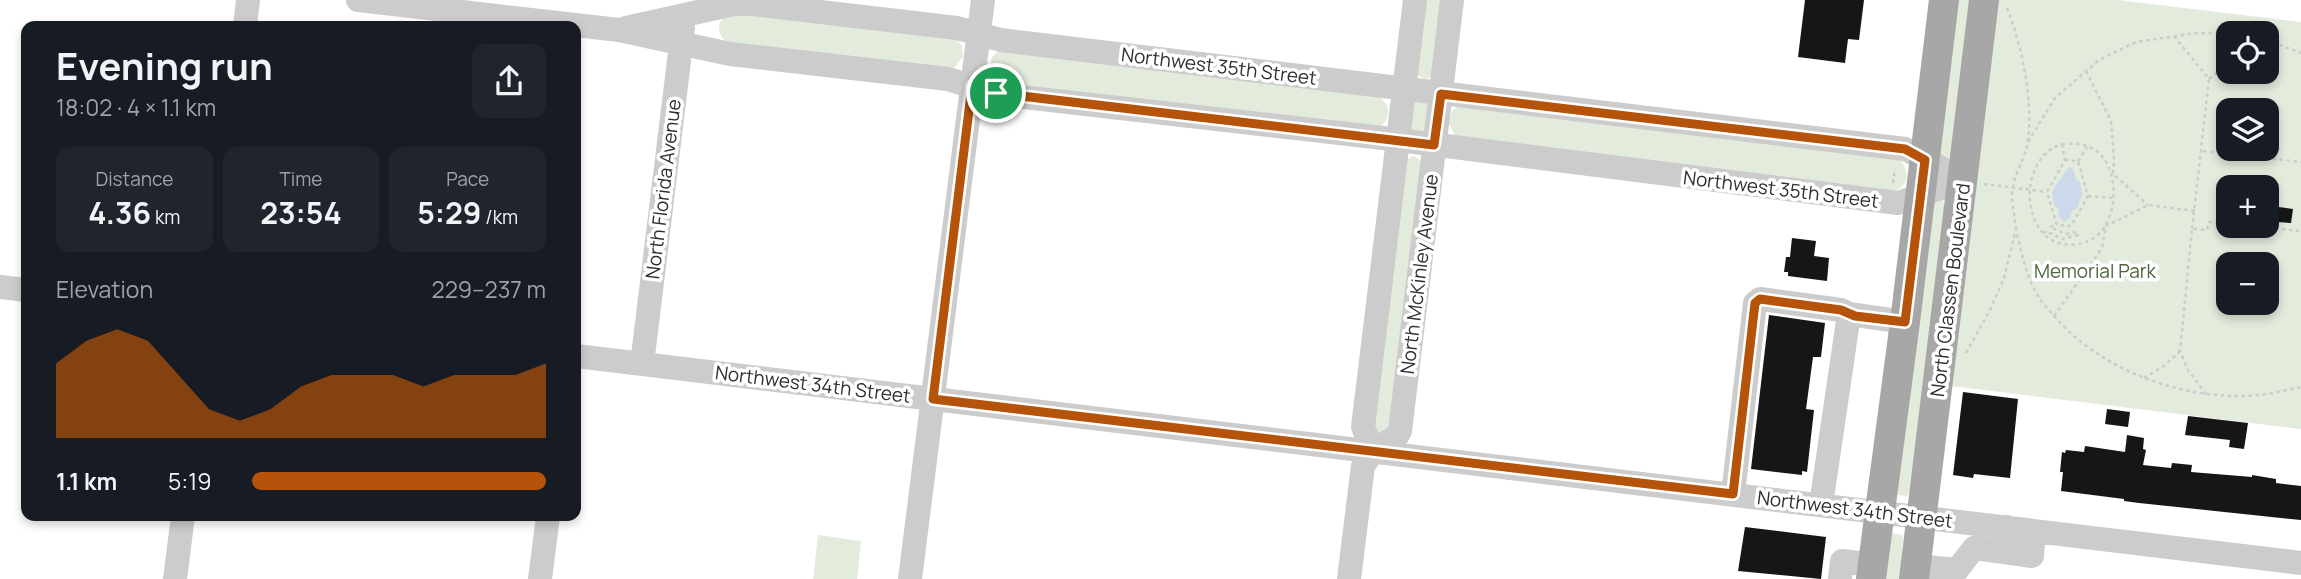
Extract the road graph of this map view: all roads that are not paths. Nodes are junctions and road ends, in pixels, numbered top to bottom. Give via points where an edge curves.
1 (248, 0) edge
2 (358, 0) edge
3 (983, 0) edge
4 (1415, 0) edge
5 (1452, 0) edge
6 (1944, 0) edge
7 (1984, 0) edge
8 (685, 15) junction
9 (246, 21) edge
10 (541, 21) edge
11 (581, 26) edge
12 (619, 30) junction
13 (979, 34) junction
14 (681, 44) junction
15 (972, 86) junction
16 (1404, 89) junction
17 (1441, 94) junction
18 (1399, 140) junction
19 (1434, 145) junction
20 (1925, 160) junction
21 (1975, 182) junction
22 (1921, 197) junction
23 (0, 287) edge
24 (21, 289) edge
25 (1849, 314) junction
26 (1905, 322) junction
27 (581, 357) edge
28 (642, 364) junction
29 (933, 399) junction
30 (1373, 451) junction
31 (1733, 494) junction
32 (1821, 505) junction
33 (1879, 512) junction
34 (1922, 517) junction
35 (182, 521) edge
36 (547, 521) edge
37 (2006, 539) junction
38 (2301, 563) edge
39 (1872, 572) edge
40 (1915, 573) edge
41 (1956, 575) edge
42 (175, 579) edge
43 (540, 579) edge
44 (910, 579) edge
45 (1349, 579) edge
46 (1840, 579) edge

1 - 9 street
2 - 10 street, Northwest 35th Street
3 - 13 street
4 - 16 street, North McKinley Avenue
5 - 17 street, North McKinley Avenue
6 - 20 main road
7 - 21 main road, North Classen Boulevard
8 - 12 street, Northwest 35th Street
8 - 13 street, Northwest 35th Street via 752,4
8 - 14 street, North Florida Avenue
11 - 12 street, Northwest 35th Street
12 - 14 street, Northwest 35th Street
13 - 15 street
13 - 16 street, Northwest 35th Street
14 - 15 street, Northwest 35th Street
14 - 28 street, North Florida Avenue
15 - 18 street, Northwest 35th Street via 996,93
15 - 29 street
16 - 17 street, Northwest 35th Street
16 - 18 street, North McKinley Avenue
17 - 19 street, North McKinley Avenue
17 - 20 street, Northwest 35th Street via 1905,149
18 - 19 street, Northwest 35th Street
18 - 30 street, North McKinley Avenue via 1363,427
19 - 22 street, Northwest 35th Street via 1898,204
19 - 30 street, North McKinley Avenue via 1400,431
20 - 21 street, Northwest 35th Street
20 - 22 main road
21 - 22 street, Northwest 35th Street
21 - 34 main road, North Classen Boulevard
22 - 26 main road
23 - 24 street
25 - 26 street
25 - 31 street via 1760,299 1755,303
25 - 32 street
26 - 33 main road
27 - 28 street, Northwest 34th Street
28 - 29 street, Northwest 34th Street
29 - 30 street, Northwest 34th Street
29 - 44 street
30 - 31 street, Northwest 34th Street
30 - 45 street via 1363,466
31 - 32 street, Northwest 34th Street
32 - 33 street, Northwest 34th Street
33 - 34 street, Northwest 34th Street
33 - 39 main road
34 - 37 street, Northwest 34th Street
34 - 40 main road, North Classen Boulevard
35 - 42 street
36 - 43 street
37 - 38 street, Northwest 34th Street via 2035,531
37 - 41 street via 1974,548
39 - 46 street via 1842,561
40 - 41 street

